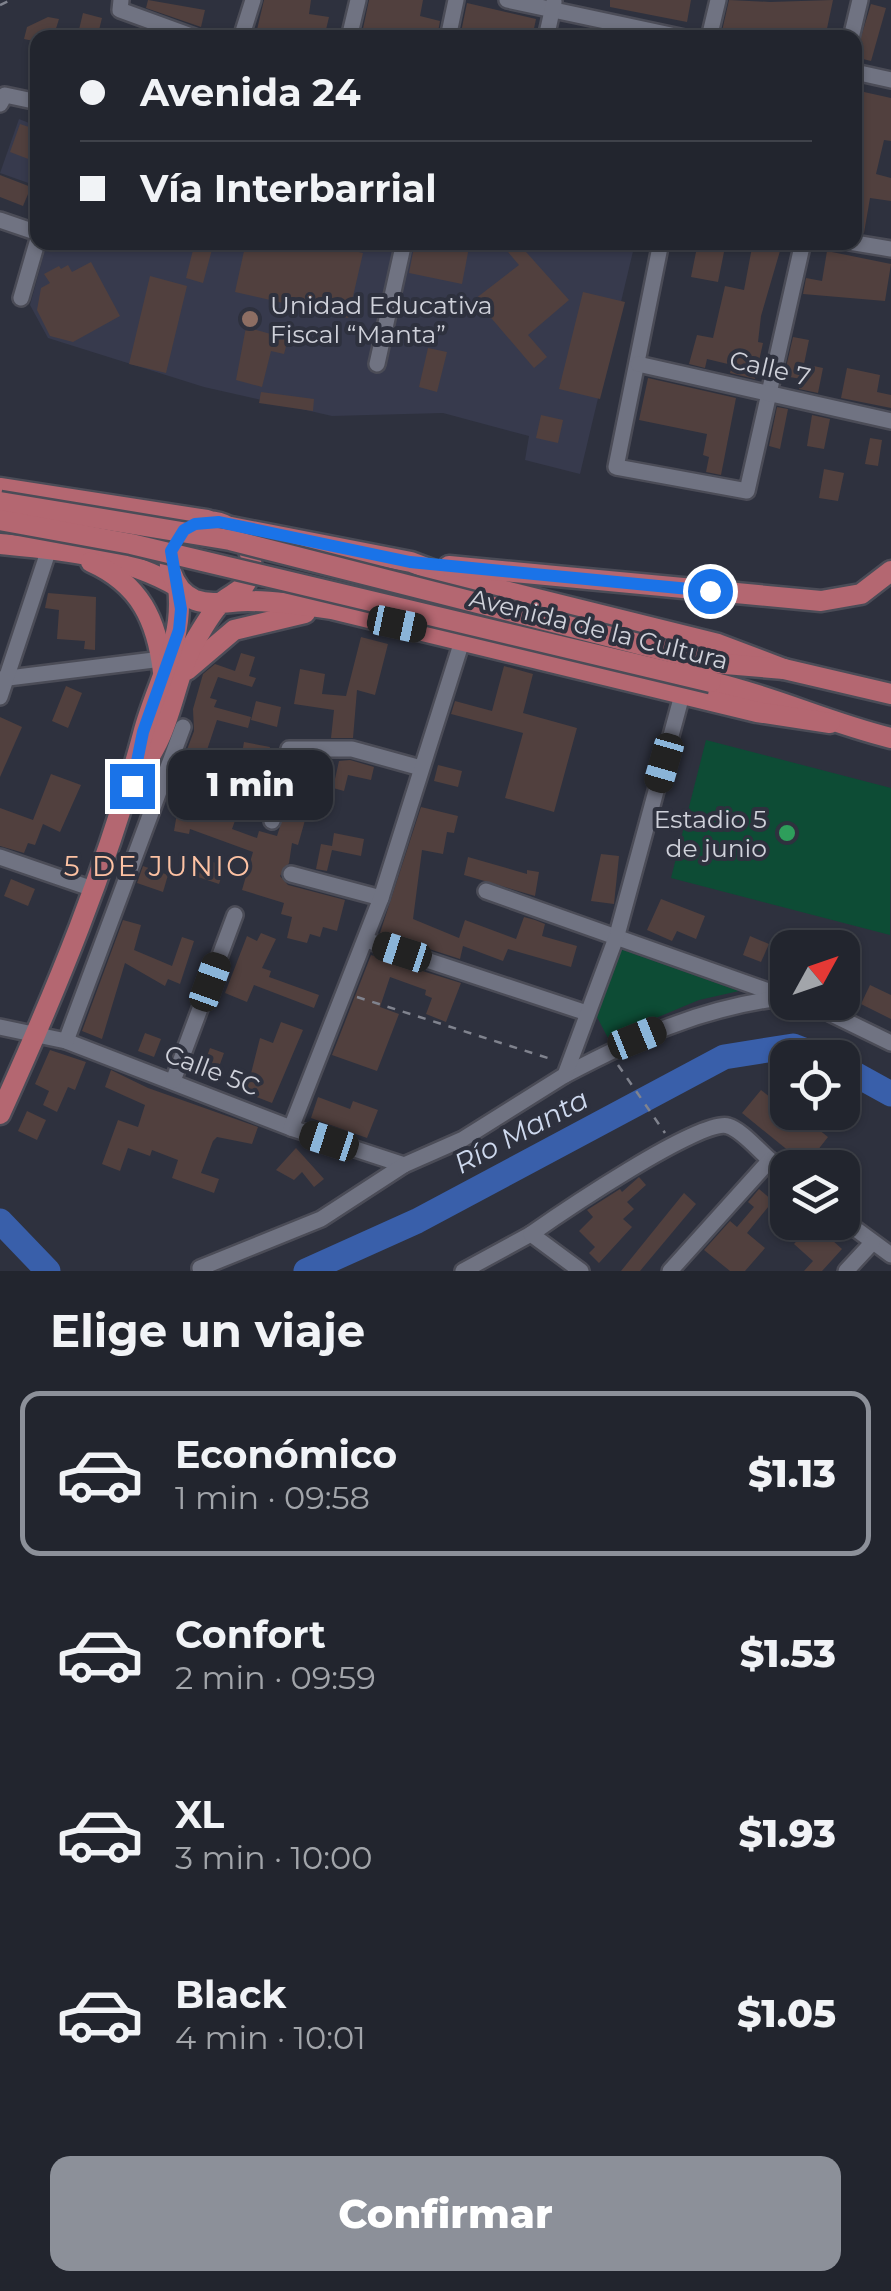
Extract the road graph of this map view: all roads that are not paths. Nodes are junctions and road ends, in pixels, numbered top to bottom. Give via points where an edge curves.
1 (253, 0) edge
2 (358, 0) edge
3 (456, 0) edge
4 (507, 0) edge
5 (718, 0) edge
6 (860, 0) edge
7 (554, 4) edge
8 (121, 5) edge
9 (179, 30) edge
10 (244, 30) edge
11 (351, 30) edge
12 (450, 30) edge
13 (548, 30) edge
14 (654, 30) edge
15 (711, 30) edge
16 (853, 30) edge
17 (862, 74) edge
18 (891, 80) edge
19 (30, 101) edge
20 (0, 104) edge
21 (0, 220) edge
22 (30, 233) edge
23 (862, 244) edge
24 (891, 249) edge
25 (34, 250) edge
26 (402, 250) edge
27 (659, 250) edge
28 (801, 250) edge
29 (21, 298) dead end
30 (376, 364) dead end
31 (638, 364) junction
32 (766, 393) junction
33 (891, 421) edge
34 (0, 488) edge
35 (0, 502) edge
36 (0, 520) edge
37 (225, 524) junction
38 (0, 544) edge
39 (53, 549) junction
40 (410, 562) junction
41 (891, 571) edge
42 (178, 587) junction
43 (222, 602) junction
44 (332, 609) junction
45 (463, 638) junction
46 (784, 669) junction
47 (169, 670) junction
48 (712, 673) junction
49 (3, 679) edge
50 (891, 694) edge
51 (682, 695) junction
52 (0, 696) edge
53 (830, 723) junction
54 (183, 727) dead end
55 (891, 738) edge
56 (421, 768) junction
57 (272, 821) dead end
58 (0, 856) edge
59 (291, 874) dead end
60 (93, 889) junction
61 (486, 891) dead end
62 (381, 898) junction
63 (234, 916) dead end
64 (616, 935) junction
65 (366, 940) junction
66 (770, 992) edge
67 (770, 1001) edge
68 (587, 1013) junction
69 (843, 1020) edge
70 (0, 1027) edge
71 (37, 1033) junction
72 (66, 1041) junction
73 (891, 1043) edge
74 (566, 1070) junction
75 (173, 1081) junction
76 (0, 1114) edge
77 (291, 1128) junction
78 (770, 1160) joint
79 (404, 1166) junction
80 (860, 1233) edge
81 (530, 1234) junction
82 (872, 1243) junction
83 (891, 1255) edge
84 (200, 1268) dead end
85 (463, 1271) edge
86 (581, 1271) edge
87 (670, 1271) edge
88 (846, 1271) edge

1 - 10 street
2 - 11 street
3 - 12 street
4 - 7 street
5 - 15 street
6 - 16 street
7 - 13 street
7 - 14 street
8 - 9 street
17 - 18 street
19 - 20 street via 5,96
21 - 22 street
23 - 24 street
25 - 29 street
26 - 30 street
27 - 31 street
28 - 32 street
31 - 32 street, Calle 7
31 - 32 street via 616,467 747,491
32 - 33 street, Calle 7
34 - 37 main road, Avenida de la Cultura
35 - 48 main road, Avenida de la Cultura, bridge via 230,540
36 - 48 main road, Avenida de la Cultura, bridge
37 - 40 main road, Avenida de la Cultura
37 - 42 main road via 195,524 176,540 170,564
37 - 43 main road via 249,547 250,574
38 - 39 main road
39 - 42 main road via 138,567
39 - 47 main road via 131,587 151,615
39 - 49 street
40 - 41 main road via 822,602 853,598
40 - 46 main road, Avenida de la Cultura via 456,580 718,644
42 - 43 main road via 198,601
42 - 47 main road via 179,630
43 - 44 main road, Avenida de la Cultura
43 - 47 main road
44 - 45 main road, Avenida de la Cultura
44 - 47 main road via 258,620
45 - 51 main road, Avenida de la Cultura
45 - 56 street
46 - 48 main road, Avenida de la Cultura
46 - 50 main road, Avenida de la Cultura
47 - 49 street
47 - 60 main road
48 - 53 main road, Avenida de la Cultura
49 - 52 street
51 - 53 main road, Avenida de la Cultura
51 - 64 street
53 - 55 main road, Avenida de la Cultura
54 - 72 street
56 - 57 street via 352,749 297,746 284,756
56 - 62 street
58 - 60 street
59 - 62 street
60 - 71 main road
61 - 64 street
62 - 65 street
63 - 75 street
64 - 66 street
64 - 68 street
65 - 68 street
65 - 77 street
67 - 74 street via 698,1014
68 - 74 street
69 - 73 street
70 - 71 street, Calle 5C
71 - 72 street, Calle 5C
71 - 76 main road
72 - 75 street, Calle 5C
74 - 79 street via 462,1139
75 - 77 street, Calle 5C
77 - 79 street, Calle 5C
78 - 81 street via 722,1124 614,1178
78 - 87 street
79 - 84 street via 320,1218
80 - 82 street
81 - 85 street
81 - 86 street
82 - 83 street
82 - 88 street

